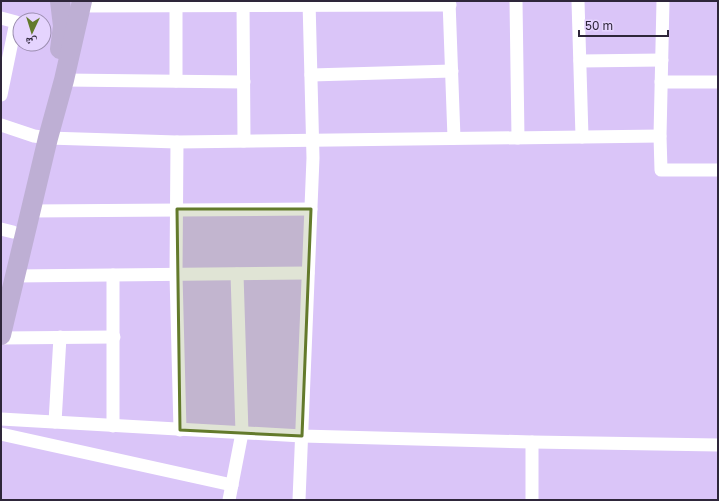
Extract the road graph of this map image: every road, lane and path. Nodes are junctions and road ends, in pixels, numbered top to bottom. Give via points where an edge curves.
1 (60, 1) edge
2 (516, 1) edge
3 (578, 1) edge
4 (663, 1) edge
5 (82, 3) edge
6 (243, 3) edge
7 (309, 3) edge
8 (449, 3) edge
9 (176, 5) junction
10 (1, 18) edge
11 (662, 60) junction
12 (580, 61) junction
13 (452, 71) junction
14 (311, 75) junction
15 (64, 80) junction
16 (176, 81) junction
17 (244, 82) junction
18 (661, 82) junction
19 (718, 82) edge
20 (1, 95) edge
21 (1, 125) edge
22 (660, 136) junction
23 (41, 137) junction
24 (582, 137) junction
25 (454, 138) junction
26 (518, 138) junction
27 (312, 140) junction
28 (244, 141) junction
29 (177, 142) junction
30 (718, 170) edge
31 (177, 209) junction
32 (311, 209) junction
33 (30, 211) junction
34 (7, 231) edge
35 (308, 273) junction
36 (237, 274) junction
37 (113, 275) junction
38 (176, 275) junction
39 (8, 278) edge
40 (1, 335) edge
41 (114, 337) junction
42 (1, 338) edge
43 (60, 338) junction
44 (1, 419) edge
45 (55, 422) junction
46 (113, 426) junction
47 (180, 430) junction
48 (242, 433) junction
49 (1, 434) edge
50 (302, 436) junction
51 (532, 442) junction
52 (718, 445) edge
53 (232, 485) junction
54 (229, 500) edge
55 (299, 500) edge
56 (532, 500) edge

1 - 23 main road via 63,26 61,44
2 - 26 street
3 - 12 street
4 - 11 street
5 - 9 street
5 - 15 main road
6 - 7 street
6 - 9 street
6 - 17 street
7 - 8 street
7 - 14 street
8 - 13 street
9 - 16 street
10 - 20 street via 16,22
11 - 12 street
11 - 18 street
12 - 24 street
13 - 14 street
13 - 25 street
14 - 27 street
15 - 16 street
15 - 23 main road
16 - 17 street
17 - 28 street
18 - 19 street
18 - 22 street
21 - 23 street
22 - 24 street
22 - 30 street via 661,170
23 - 29 street
23 - 33 main road
23 - 34 main road
24 - 26 street
25 - 26 street
25 - 27 street
27 - 28 street
27 - 32 street
28 - 29 street
29 - 31 street
31 - 32 street
31 - 33 street
31 - 38 street
32 - 35 street
33 - 39 main road
34 - 39 main road
35 - 36 street
35 - 50 street
36 - 38 street
36 - 48 street
37 - 38 street
37 - 39 street
37 - 41 street
38 - 47 street
39 - 40 main road
41 - 43 street
41 - 46 street
42 - 43 street
43 - 45 street
44 - 45 street
45 - 46 street
46 - 47 street
47 - 48 street
48 - 50 street
48 - 53 street
49 - 53 street
50 - 51 street
50 - 55 street
51 - 52 street
51 - 56 street
53 - 54 street

